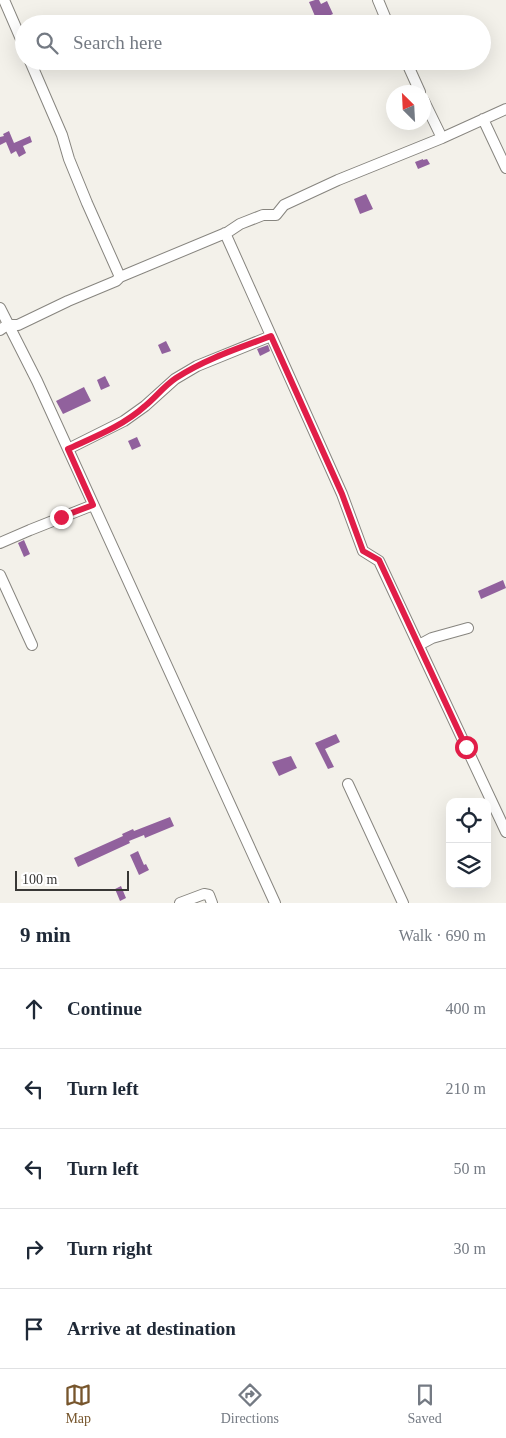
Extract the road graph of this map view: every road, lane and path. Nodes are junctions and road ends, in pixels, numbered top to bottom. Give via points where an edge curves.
1 (4, 0) edge
2 (378, 0) edge
3 (384, 15) edge
4 (15, 25) edge
5 (34, 70) edge
6 (410, 70) edge
7 (417, 85) edge
8 (506, 109) edge
9 (431, 115) edge
10 (483, 119) junction
11 (442, 138) junction
12 (506, 168) edge
13 (225, 233) junction
14 (120, 277) junction
15 (0, 308) edge
16 (4, 328) edge
17 (271, 336) junction
18 (68, 449) junction
19 (93, 505) junction
20 (0, 543) edge
21 (0, 575) edge
22 (468, 628) dead end
23 (32, 645) dead end
24 (418, 645) junction
25 (348, 784) dead end
26 (506, 832) edge
27 (180, 903) edge
28 (212, 903) edge
29 (275, 903) edge
30 (403, 903) edge

1 - 4 street
2 - 3 street
5 - 14 street
6 - 7 street
8 - 10 street
9 - 11 street
10 - 11 street
10 - 12 street
11 - 13 street via 284,205 276,215 263,215
13 - 14 street
13 - 17 street
14 - 16 street via 116,282 18,325
15 - 16 street
16 - 18 street via 14,335
17 - 18 street via 197,366 175,379 124,421
17 - 24 street via 342,494 363,551 379,560
18 - 19 street
19 - 20 street
19 - 29 street
21 - 23 street
22 - 24 street
24 - 26 street
25 - 30 street
27 - 28 street via 204,894 209,895

